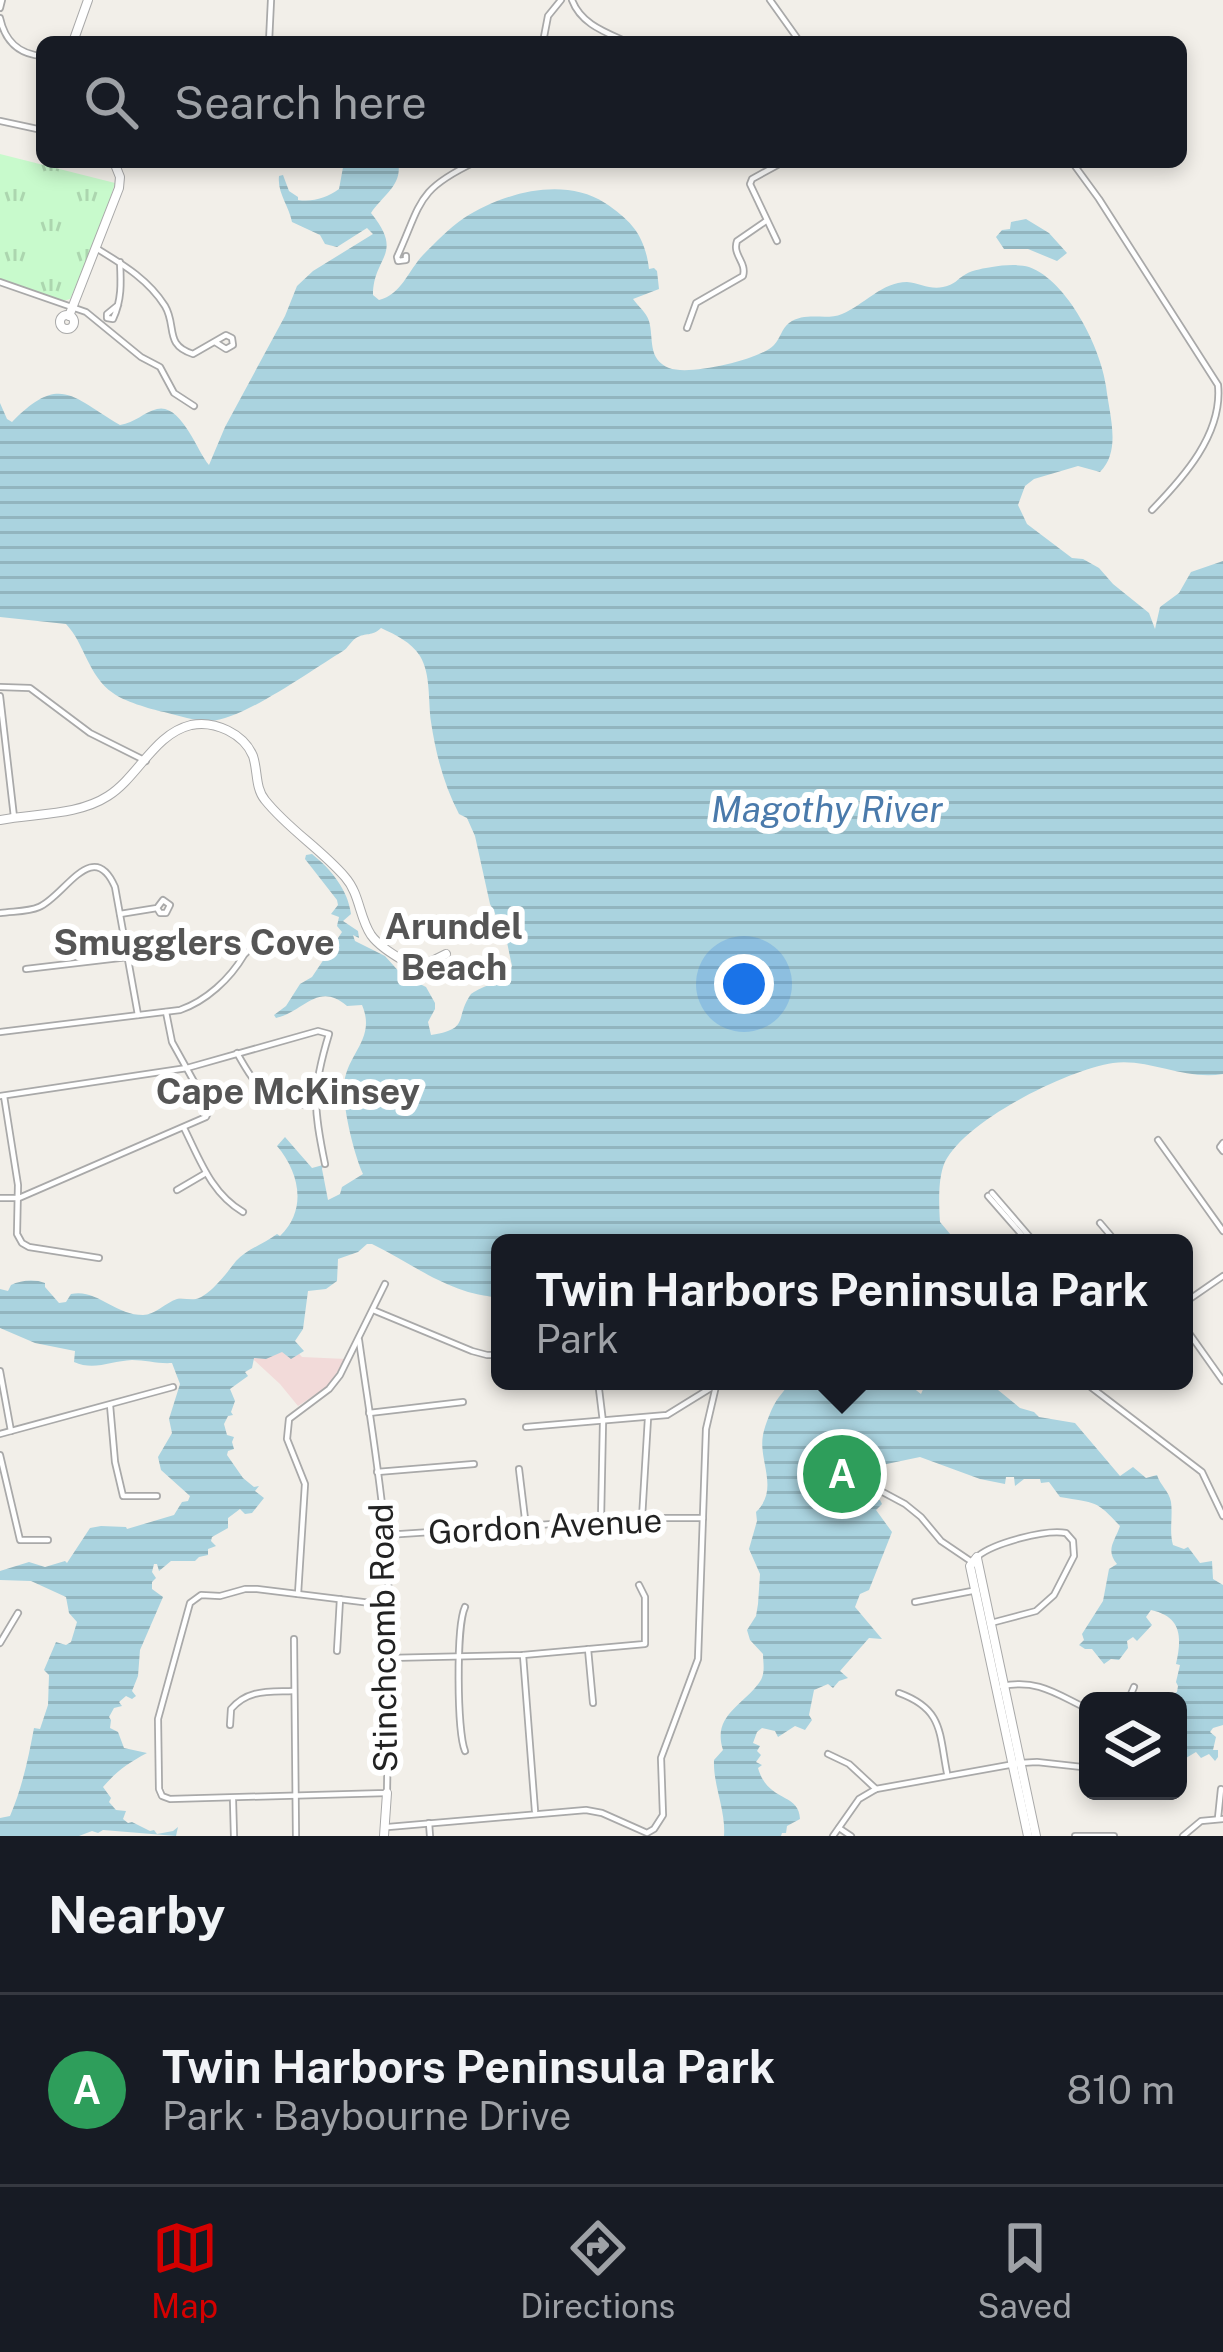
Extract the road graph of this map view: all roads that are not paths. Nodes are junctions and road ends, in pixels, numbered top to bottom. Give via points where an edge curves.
1 (88, 0) edge
2 (271, 0) edge
3 (561, 0) edge
4 (572, 0) edge
5 (770, 0) edge
6 (0, 18) edge
7 (75, 36) edge
8 (269, 36) edge
9 (544, 36) edge
10 (615, 36) edge
11 (796, 36) edge
12 (36, 55) edge
13 (0, 121) edge
14 (36, 129) edge
15 (116, 168) edge
16 (462, 168) edge
17 (773, 168) edge
18 (1077, 168) edge
19 (766, 221) junction
20 (777, 242) dead end
21 (96, 248) junction
22 (406, 256) dead end
23 (119, 262) junction
24 (0, 282) edge
25 (118, 305) dead end
26 (70, 311) junction
27 (687, 328) dead end
28 (215, 342) dead end
29 (194, 406) dead end
30 (1152, 511) dead end
31 (0, 687) edge
32 (0, 696) edge
33 (146, 761) junction
34 (14, 817) junction
35 (0, 820) edge
36 (157, 908) dead end
37 (0, 913) edge
38 (120, 914) junction
39 (446, 954) dead end
40 (244, 955) dead end
41 (128, 957) junction
42 (26, 969) dead end
43 (166, 1012) junction
44 (138, 1015) junction
45 (0, 1032) edge
46 (237, 1053) junction
47 (187, 1068) junction
48 (2, 1096) edge
49 (314, 1106) junction
50 (184, 1128) junction
51 (1158, 1140) dead end
52 (325, 1164) dead end
53 (206, 1173) junction
54 (177, 1190) dead end
55 (990, 1195) dead end
56 (0, 1198) edge
57 (19, 1198) junction
58 (243, 1212) dead end
59 (1100, 1223) dead end
60 (1223, 1232) edge
61 (1024, 1234) edge
62 (1109, 1234) edge
63 (99, 1258) dead end
64 (1223, 1276) edge
65 (385, 1284) dead end
66 (1193, 1297) edge
67 (373, 1310) junction
68 (1193, 1339) edge
69 (359, 1340) junction
70 (491, 1355) edge
71 (0, 1370) edge
72 (1223, 1381) edge
73 (173, 1388) dead end
74 (599, 1390) edge
75 (709, 1390) edge
76 (717, 1390) edge
77 (1095, 1390) edge
78 (463, 1402) dead end
79 (110, 1405) junction
80 (369, 1413) junction
81 (648, 1418) junction
82 (603, 1422) junction
83 (526, 1427) dead end
84 (11, 1431) junction
85 (0, 1434) edge
86 (0, 1455) edge
87 (474, 1463) dead end
88 (519, 1469) dead end
89 (377, 1472) junction
90 (860, 1474) dead end
91 (157, 1496) dead end
92 (1223, 1516) edge
93 (704, 1518) junction
94 (642, 1519) junction
95 (601, 1522) junction
96 (526, 1527) junction
97 (386, 1535) junction
98 (47, 1540) dead end
99 (974, 1559) junction
100 (639, 1585) dead end
101 (980, 1589) junction
102 (298, 1594) junction
103 (340, 1599) junction
104 (915, 1602) dead end
105 (387, 1605) junction
106 (465, 1607) dead end
107 (18, 1613) dead end
108 (991, 1623) junction
109 (294, 1639) dead end
110 (0, 1643) edge
111 (588, 1649) junction
112 (338, 1651) dead end
113 (523, 1655) junction
114 (388, 1658) junction
115 (460, 1658) junction
116 (1000, 1687) junction
117 (1133, 1687) dead end
118 (293, 1691) junction
119 (1131, 1692) edge
120 (898, 1693) dead end
121 (593, 1703) dead end
122 (1079, 1704) edge
123 (230, 1725) dead end
124 (465, 1751) dead end
125 (828, 1754) dead end
126 (1017, 1764) junction
127 (1079, 1767) edge
128 (947, 1775) junction
129 (876, 1789) junction
130 (1221, 1789) edge
131 (387, 1793) junction
132 (294, 1796) junction
133 (233, 1797) junction
134 (535, 1813) junction
135 (1221, 1818) edge
136 (429, 1823) junction
137 (838, 1828) junction
138 (385, 1832) edge
139 (234, 1836) edge
140 (296, 1836) edge
141 (430, 1836) edge
142 (833, 1836) edge
143 (851, 1836) edge
144 (1032, 1836) edge
145 (1075, 1836) edge
146 (1114, 1836) edge
147 (1183, 1836) edge

1 - 7 street
2 - 8 street
3 - 9 street
4 - 10 street via 577,13
5 - 11 street
6 - 12 street via 11,43
13 - 14 street
15 - 21 street via 119,188
16 - 22 street via 423,197 398,261
17 - 19 street via 750,188
18 - 30 street via 1218,385 1211,433
19 - 20 street
19 - 27 street via 736,241 743,276 695,303
21 - 23 street
21 - 26 street
23 - 25 street
23 - 28 street via 163,304 179,347 193,354
24 - 26 street
26 - 29 street via 93,317 160,367
31 - 33 street via 30,688 90,734
32 - 34 street
33 - 34 street via 102,800
33 - 39 street via 187,727 232,732 250,751 261,796 351,883 373,938 416,969
34 - 35 street
36 - 38 street
37 - 38 street via 43,905 78,872 97,868 113,881
38 - 41 street
40 - 43 street via 205,998
41 - 42 street
41 - 44 street
43 - 44 street
43 - 47 street
44 - 45 street
46 - 47 street
46 - 49 street via 261,1091
46 - 49 street via 310,1031 329,1034
47 - 48 street
47 - 50 street via 209,1108
48 - 57 street
49 - 52 street
50 - 53 street
50 - 57 street
51 - 60 street
53 - 54 street
53 - 58 street
55 - 61 street
56 - 57 street
57 - 63 street via 22,1244
59 - 62 street
64 - 66 street
65 - 67 street
67 - 69 street
67 - 70 street
68 - 72 street
69 - 80 street, Stinchcomb Road
69 - 102 street via 340,1375 287,1425 305,1484
71 - 84 street
73 - 79 street
74 - 82 street
75 - 81 street
76 - 93 street via 706,1429
77 - 92 street via 1202,1472
78 - 80 street
79 - 84 street
79 - 91 street via 123,1496
80 - 89 street, Stinchcomb Road
81 - 82 street
81 - 94 street
82 - 83 street
82 - 95 street
84 - 85 street
86 - 98 street via 20,1540
87 - 89 street
88 - 96 street
89 - 97 street, Stinchcomb Road
90 - 99 street
93 - 94 street, Gordon Avenue
93 - 134 street via 698,1659 661,1759 663,1815 647,1833 586,1810
94 - 95 street, Gordon Avenue
95 - 96 street, Gordon Avenue
96 - 97 street, Gordon Avenue
97 - 105 street, Stinchcomb Road
99 - 101 street
99 - 108 street via 1054,1531 1073,1541 1054,1595 1036,1611
100 - 111 street via 645,1644
101 - 104 street
101 - 108 street
101 - 116 street
102 - 103 street
102 - 133 street via 244,1589 190,1603 158,1719 159,1789 170,1799
103 - 105 street
103 - 112 street
105 - 114 street, Stinchcomb Road
106 - 115 street
107 - 110 street
108 - 116 street
109 - 118 street
111 - 113 street
111 - 121 street
113 - 115 street
113 - 134 street
114 - 115 street
114 - 131 street, Stinchcomb Road
115 - 124 street
116 - 122 street via 1042,1686
116 - 126 street
117 - 119 street
118 - 123 street via 246,1695 231,1709
118 - 132 street
120 - 128 street via 932,1713
125 - 129 street
126 - 127 street
126 - 128 street
126 - 144 street
128 - 129 street
129 - 137 street
130 - 135 street
131 - 132 street
131 - 138 street
132 - 133 street
132 - 140 street
133 - 139 street
134 - 136 street
135 - 147 street
136 - 138 street
136 - 141 street
137 - 142 street
137 - 143 street
145 - 146 street

